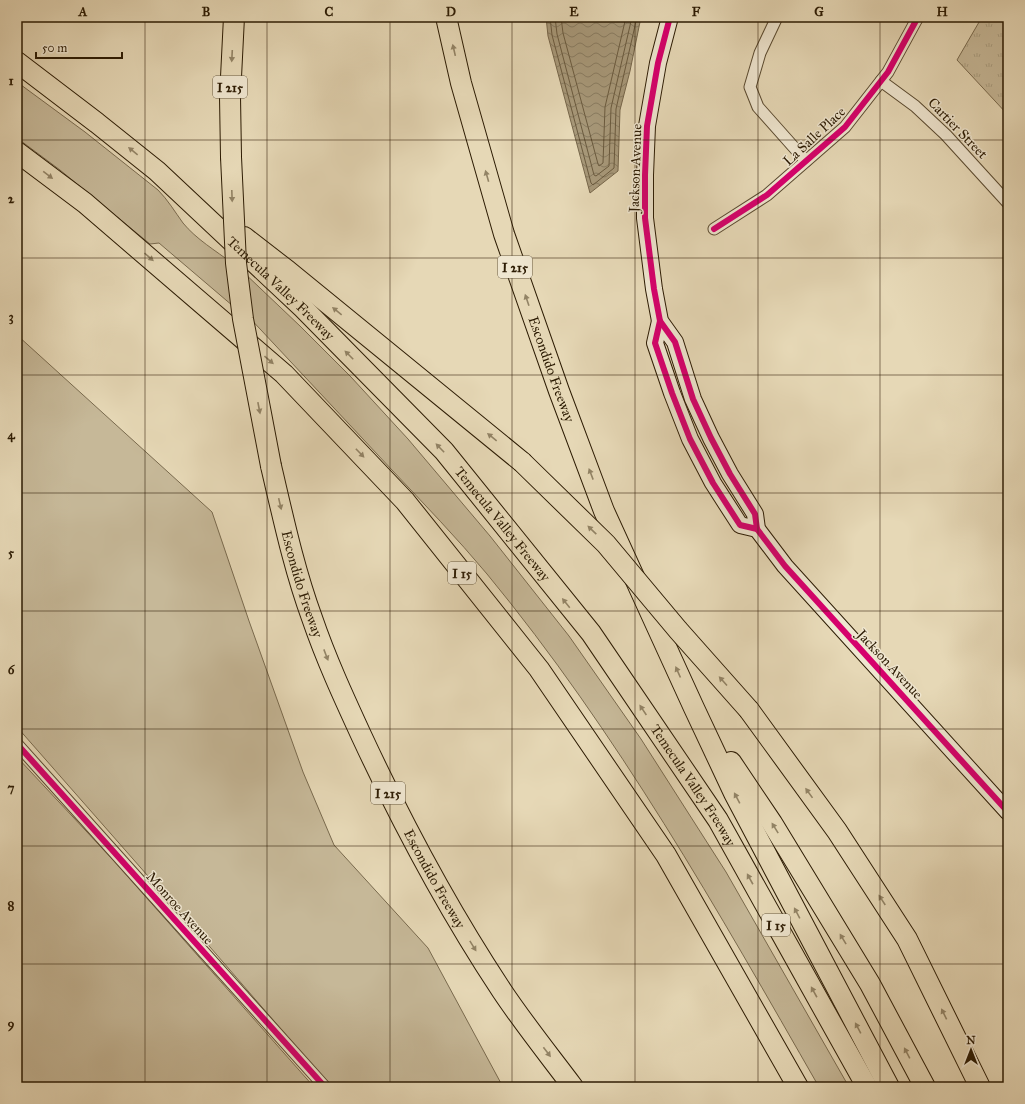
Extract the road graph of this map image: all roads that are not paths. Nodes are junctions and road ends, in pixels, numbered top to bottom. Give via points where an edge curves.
1 (234, 17) edge
2 (446, 17) edge
3 (670, 17) edge
4 (777, 17) edge
5 (918, 17) edge
6 (17, 62) edge
7 (881, 82) junction
8 (17, 152) edge
9 (806, 161) junction
10 (158, 171) junction
11 (1008, 203) edge
12 (714, 229) dead end
13 (660, 321) junction
14 (664, 371) junction
15 (730, 474) junction
16 (757, 529) junction
17 (694, 708) junction
18 (17, 744) edge
19 (1008, 812) edge
20 (325, 1087) edge
21 (573, 1087) edge
22 (798, 1087) edge
23 (867, 1087) edge
24 (890, 1087) edge
25 (925, 1087) edge
26 (980, 1087) edge

1 -> 21 highway, Escondido Freeway / I 215, bridge via 230,97 231,157 236,263 243,319 271,466 311,618 333,673 407,831 503,992
17 -> 2 highway, Escondido Freeway / I 215 via 604,511 556,383 504,234 461,83
3 - 13 main road, Jackson Avenue via 658,63 647,126 645,175 645,218
4 - 9 street via 760,53 750,87 758,107
5 - 7 street, La Salle Place
10 -> 6 highway, Temecula Valley Freeway / I 15
7 - 9 street, La Salle Place via 845,126
7 - 11 street, Cartier Street via 915,106 946,135
8 -> 22 highway, I 15 via 85,203 284,374 405,501 539,669 666,855
9 - 12 street, La Salle Place via 767,195
23 -> 10 highway, Temecula Valley Freeway / I 15 via 718,820 591,633 444,451 303,308
26 -> 10 highway, bridge via 907,939 837,831 749,710 606,544 522,462 288,271
13 - 14 main road, Jackson Avenue via 655,343
13 - 15 main road, Jackson Avenue via 675,342 693,399 710,438
14 - 15 main road via 678,384 713,464 720,471
14 - 16 main road, Jackson Avenue via 690,440 713,483 740,525
15 - 16 main road, Jackson Avenue via 755,514
16 - 19 main road, Jackson Avenue via 785,566
24 -> 17 highway via 734,793
25 -> 17 highway via 870,984 789,850
18 - 20 street, Monroe Avenue

